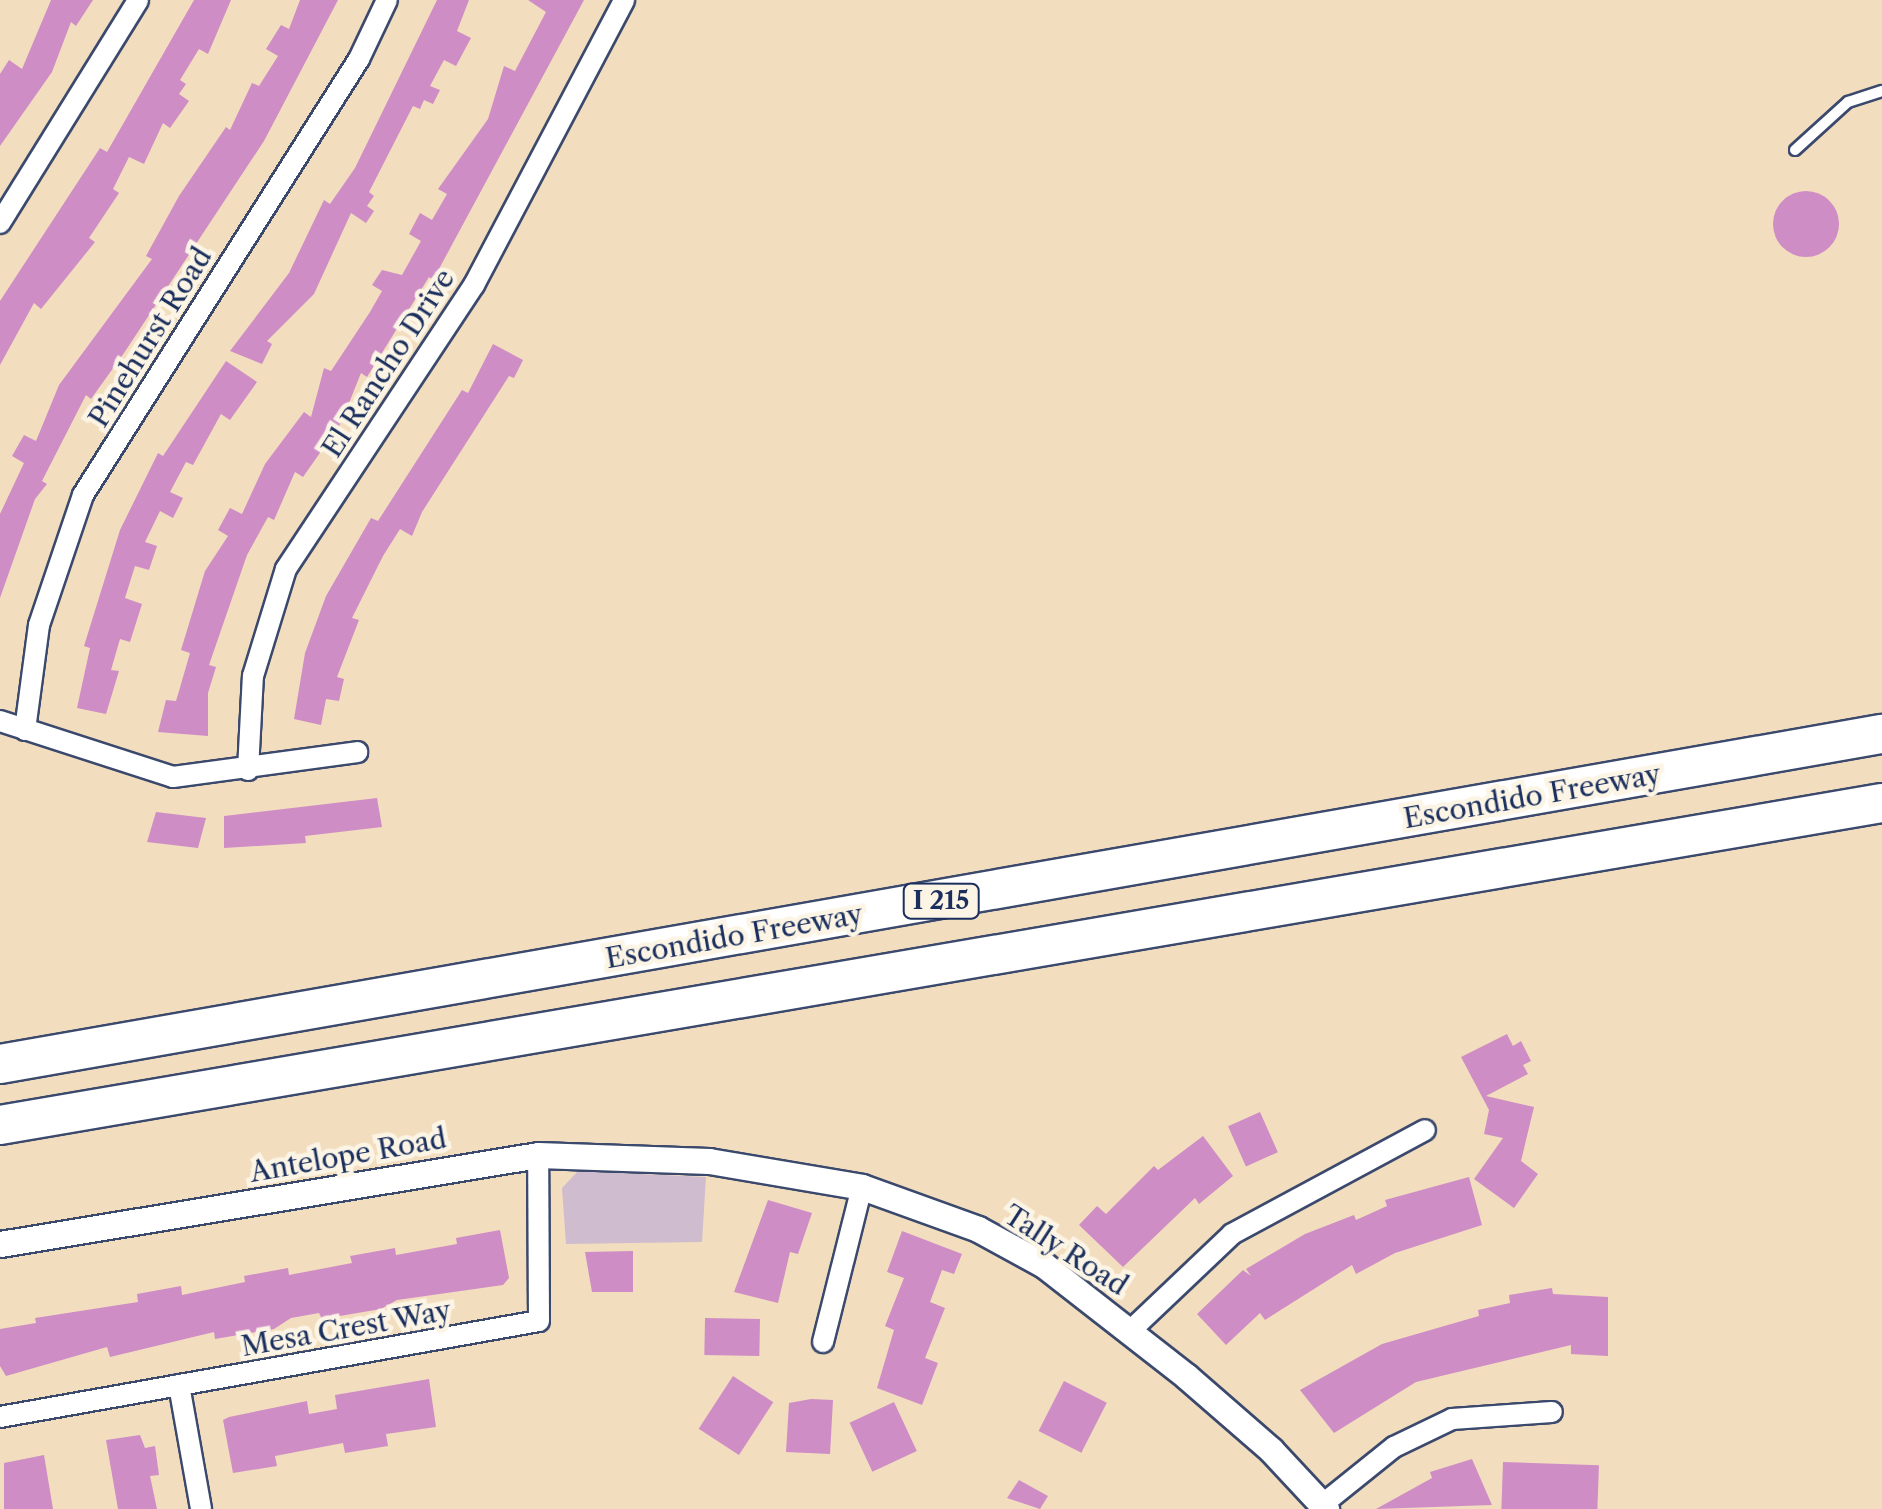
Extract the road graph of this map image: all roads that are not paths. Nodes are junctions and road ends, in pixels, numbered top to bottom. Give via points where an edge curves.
1 (138, 0) edge
2 (387, 0) edge
3 (624, 0) edge
4 (1882, 91) edge
5 (1795, 150) dead end
6 (0, 223) edge
7 (0, 721) edge
8 (25, 730) junction
9 (1882, 734) edge
10 (357, 752) dead end
11 (248, 770) junction
12 (1882, 802) edge
13 (0, 1064) edge
14 (0, 1125) edge
15 (1425, 1130) dead end
16 (538, 1155) junction
17 (709, 1161) joint
18 (862, 1187) junction
19 (0, 1244) edge
20 (1131, 1330) junction
21 (823, 1342) dead end
22 (178, 1385) junction
23 (1552, 1412) dead end
24 (0, 1417) edge
25 (1325, 1507) edge
26 (201, 1509) edge

1 - 6 street
2 - 8 street, Pinehurst Road via 359,59 83,495 39,625
3 - 11 street, El Rancho Drive via 474,285 286,569 253,676
4 - 5 lane via 1848,102
7 - 8 street
8 - 11 street via 173,777
9 - 13 highway, Escondido Freeway / I 215
10 - 11 street
12 - 14 highway, I 215
15 - 20 street via 1232,1234
16 - 17 street, Antelope Road
16 - 19 street, Antelope Road
16 - 22 street, Mesa Crest Way via 538,1321
17 - 18 street, Tally Road
18 - 20 street, Tally Road via 978,1228 1044,1265
18 - 21 street
20 - 25 street, Tally Road via 1272,1450
22 - 24 street, Mesa Crest Way
22 - 26 street
23 - 25 street via 1452,1419 1394,1447

